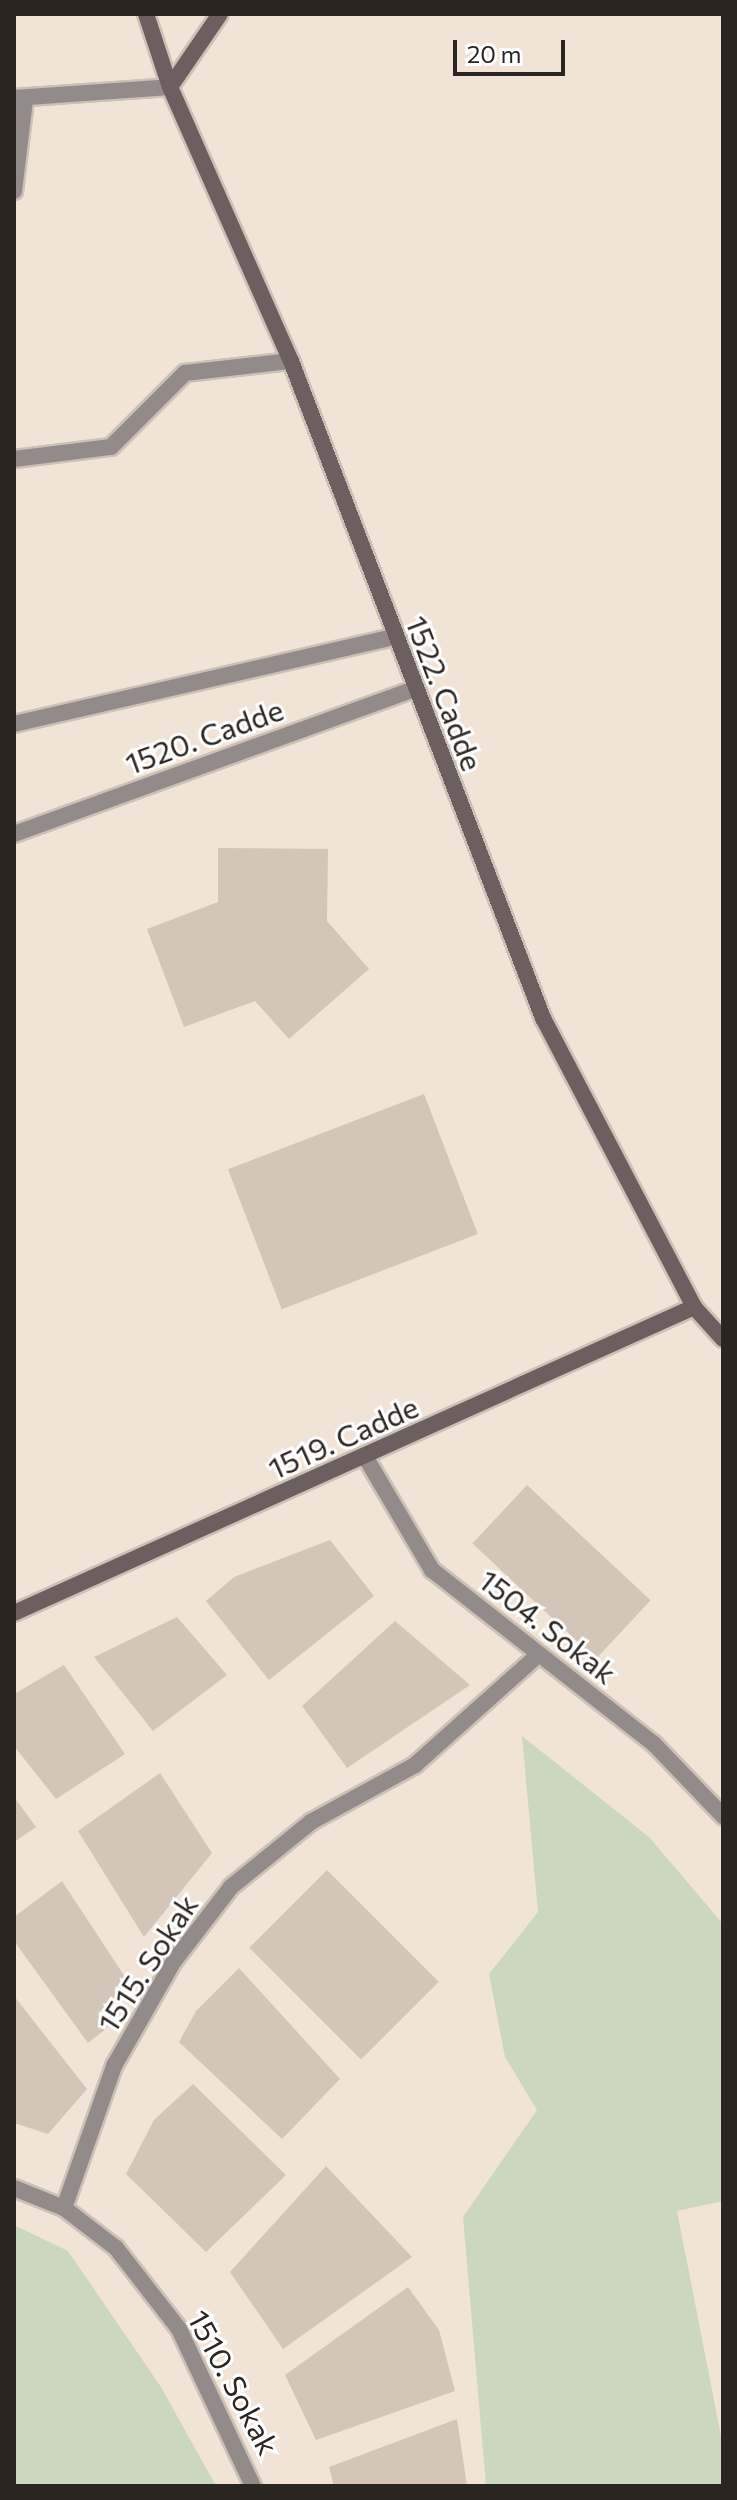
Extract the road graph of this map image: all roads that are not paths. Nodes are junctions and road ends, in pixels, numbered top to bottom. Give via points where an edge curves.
1 (146, 14) edge
2 (220, 14) edge
3 (170, 87) junction
4 (20, 99) edge
5 (14, 191) edge
6 (291, 361) junction
7 (14, 459) edge
8 (393, 637) junction
9 (412, 690) junction
10 (14, 724) edge
11 (14, 834) edge
12 (694, 1307) junction
13 (723, 1339) edge
14 (366, 1458) junction
15 (14, 1613) edge
16 (537, 1656) junction
17 (723, 1816) edge
18 (14, 2188) edge
19 (64, 2208) junction
20 (253, 2486) edge

1 - 3 street, 1522. Cadde
2 - 3 street
3 - 4 street
3 - 6 street, 1522. Cadde
4 - 5 street
6 - 7 street via 185,373 111,447
6 - 8 street, 1522. Cadde
8 - 9 street, 1522. Cadde
8 - 10 street
9 - 11 street, 1520. Cadde
9 - 12 street, 1522. Cadde via 543,1018
12 - 13 street, 1522. Cadde
12 - 14 street, 1519. Cadde
14 - 15 street, 1519. Cadde
14 - 16 street, 1504. Sokak via 432,1570
16 - 17 street, 1504. Sokak via 654,1744
16 - 19 street, 1515. Sokak via 415,1765 311,1822 231,1887 174,1961 114,2066
18 - 19 street, 1510. Sokak
19 - 20 street, 1510. Sokak via 116,2248 179,2329

